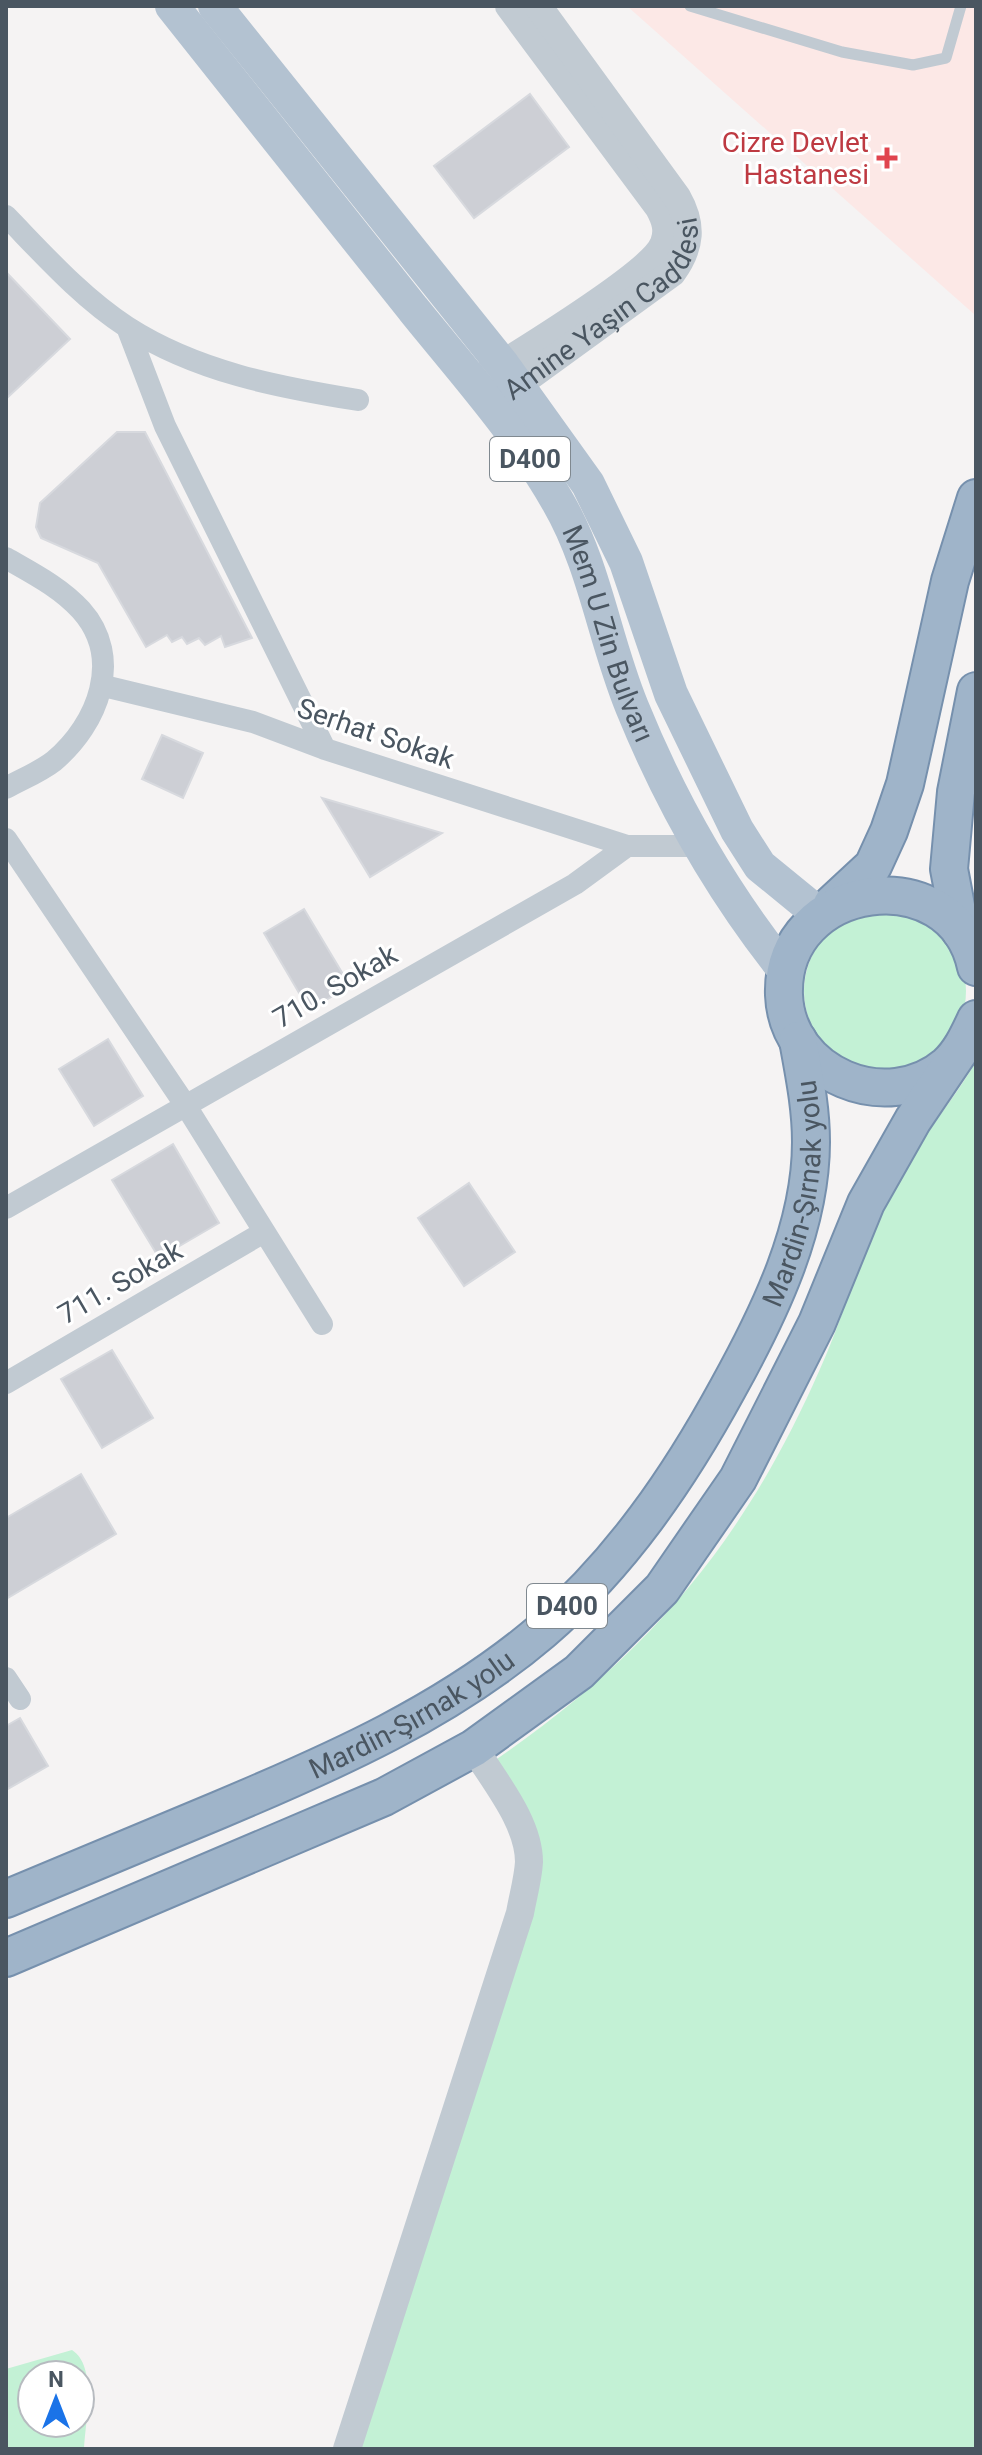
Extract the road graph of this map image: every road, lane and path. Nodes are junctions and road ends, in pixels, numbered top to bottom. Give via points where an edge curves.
1 (172, 6) edge
2 (215, 6) edge
3 (509, 6) edge
4 (538, 6) edge
5 (690, 6) edge
6 (961, 6) edge
7 (6, 216) edge
8 (127, 327) junction
9 (509, 374) junction
10 (482, 395) junction
11 (358, 400) dead end
12 (976, 498) edge
13 (6, 558) edge
14 (104, 686) junction
15 (976, 691) edge
16 (325, 749) junction
17 (6, 788) edge
18 (6, 839) edge
19 (627, 846) junction
20 (698, 846) junction
21 (820, 915) junction
22 (972, 953) edge
23 (786, 972) junction
24 (970, 1032) edge
25 (798, 1040) junction
26 (186, 1106) junction
27 (6, 1208) edge
28 (264, 1232) junction
29 (322, 1324) dead end
30 (6, 1383) edge
31 (6, 1678) edge
32 (20, 1699) dead end
33 (474, 1748) junction
34 (6, 1899) edge
35 (6, 1958) edge
36 (347, 2449) edge

1 - 10 main road, Mem U Zin Bulvarı / D400
2 - 9 main road, Mem U Zin Bulvarı / D400
3 - 9 street, Amine Yaşın Caddesi via 659,208 666,234 661,249 636,273
4 - 9 street, Amine Yaşın Caddesi via 677,197 689,235 672,273
5 - 6 lane via 842,52 913,65 946,58
7 - 8 street via 54,266
8 - 11 street via 228,374
8 - 16 street via 165,426
9 - 10 street, Amine Yaşın Caddesi
9 - 21 main road, Mem U Zin Bulvarı / D400 via 581,473 611,526 671,694 737,830 760,866
10 - 20 main road, Mem U Zin Bulvarı / D400 via 558,501 577,538 631,705
12 - 21 highway via 950,581 905,784 889,831 873,866
13 - 14 street via 47,582 83,613 99,641
14 - 16 street, Serhat Sokak via 253,722
14 - 17 street via 90,717 57,758
15 - 22 highway via 956,792 949,869
16 - 19 street, Serhat Sokak
18 - 26 street
19 - 20 street
19 - 26 street, 710. Sokak via 575,884
20 - 23 main road, Mem U Zin Bulvarı / D400 via 745,921
21 - 22 highway via 848,900 878,894 910,897 938,911
21 - 23 highway via 793,951
23 - 25 highway via 788,1019
24 - 25 highway via 947,1064 926,1078 879,1088 832,1075
24 - 33 highway via 879,1178 782,1396 738,1479 704,1529 662,1589 588,1663
25 - 34 highway, Mardin-Şırnak yolu / D400 via 811,1144 797,1231 769,1307 701,1438 668,1491 612,1559 544,1629 501,1664 362,1748
26 - 27 street, 710. Sokak
26 - 28 street
28 - 29 street
28 - 30 street, 711. Sokak
31 - 32 street
33 - 35 highway via 384,1797
33 - 36 street via 525,1841 529,1862 520,1913

